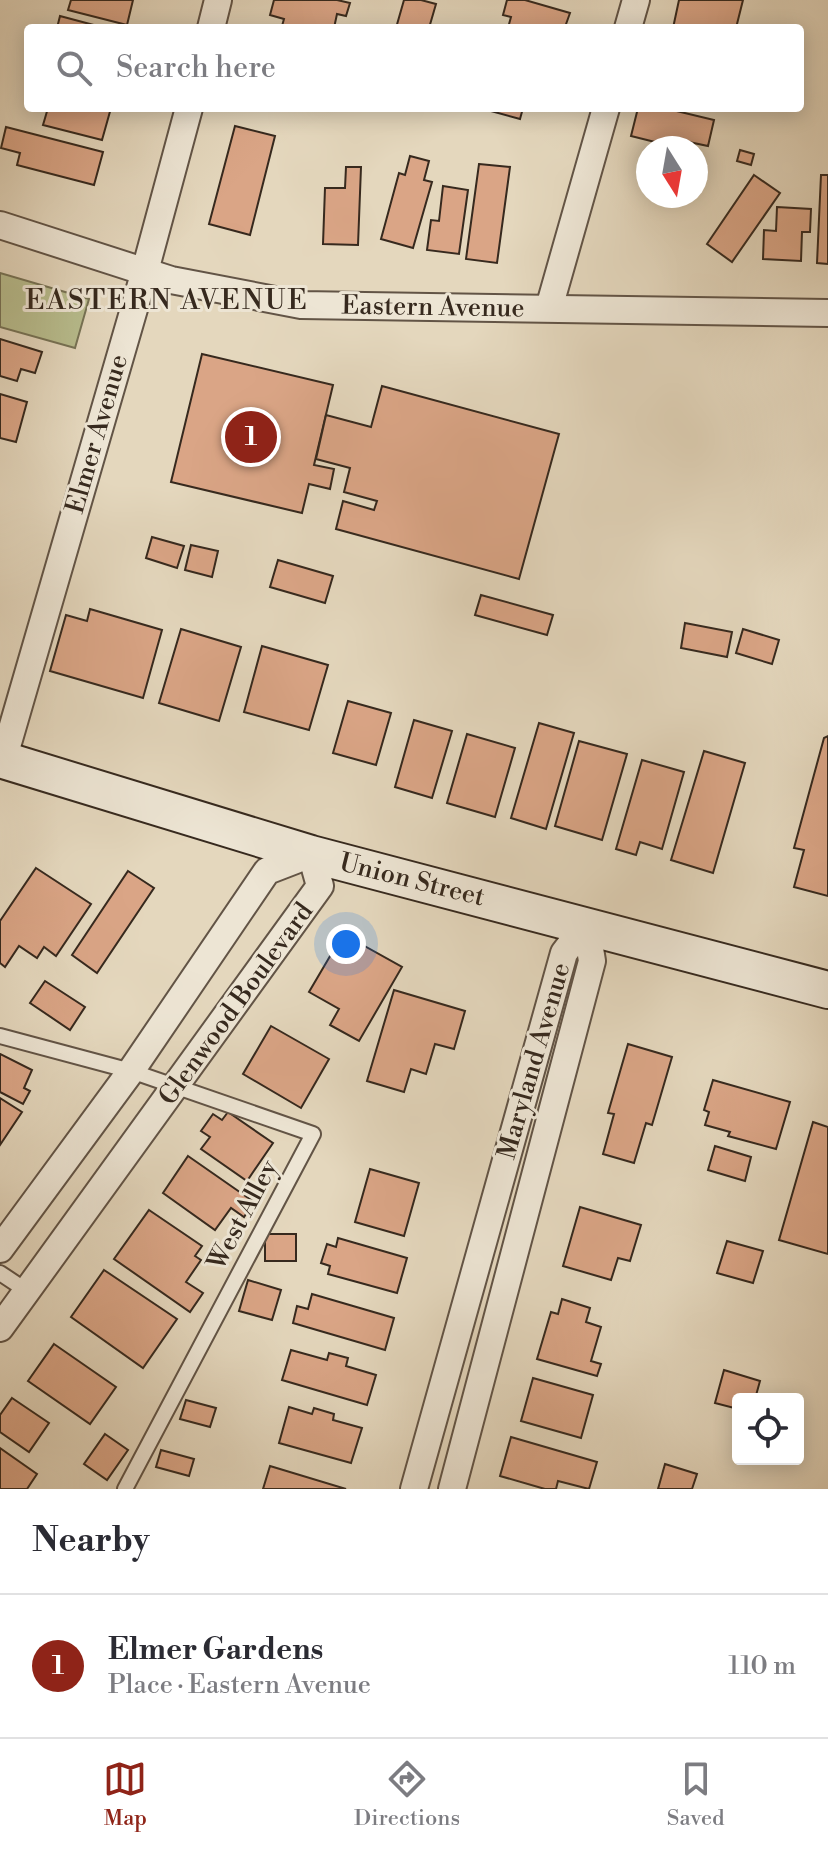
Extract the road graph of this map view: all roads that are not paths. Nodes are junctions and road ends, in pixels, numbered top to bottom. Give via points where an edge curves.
1 (218, 0) edge
2 (636, 0) edge
3 (212, 24) edge
4 (629, 24) edge
5 (188, 112) edge
6 (605, 112) edge
7 (0, 225) edge
8 (145, 271) junction
9 (549, 308) junction
10 (828, 313) edge
11 (1, 760) edge
12 (311, 854) junction
13 (586, 924) junction
14 (828, 990) edge
15 (0, 1036) edge
16 (131, 1071) junction
17 (176, 1087) junction
18 (0, 1249) edge
19 (0, 1273) edge
20 (27, 1291) junction
21 (0, 1328) edge
22 (125, 1489) edge
23 (414, 1489) edge
24 (452, 1489) edge

1 - 3 street
2 - 4 street
5 - 8 street, Elmer Avenue
6 - 9 street
7 - 8 street, Eastern Avenue
8 - 9 street, Eastern Avenue via 301,305
8 - 11 street, Elmer Avenue
9 - 10 street, Eastern Avenue
11 - 12 main road, Union Street
12 - 13 main road, Union Street
12 - 16 street, Glenwood Boulevard via 267,871
12 - 17 street, Glenwood Boulevard via 320,886
13 - 14 main road, Union Street
13 - 23 street, Maryland Avenue via 564,953
13 - 24 street, Maryland Avenue via 592,961
15 - 16 lane, West Alley
16 - 17 lane, West Alley
16 - 18 street, Glenwood Boulevard
17 - 20 street, Glenwood Boulevard
17 - 22 lane, West Alley via 313,1134
19 - 20 lane
20 - 21 street, Glenwood Boulevard

